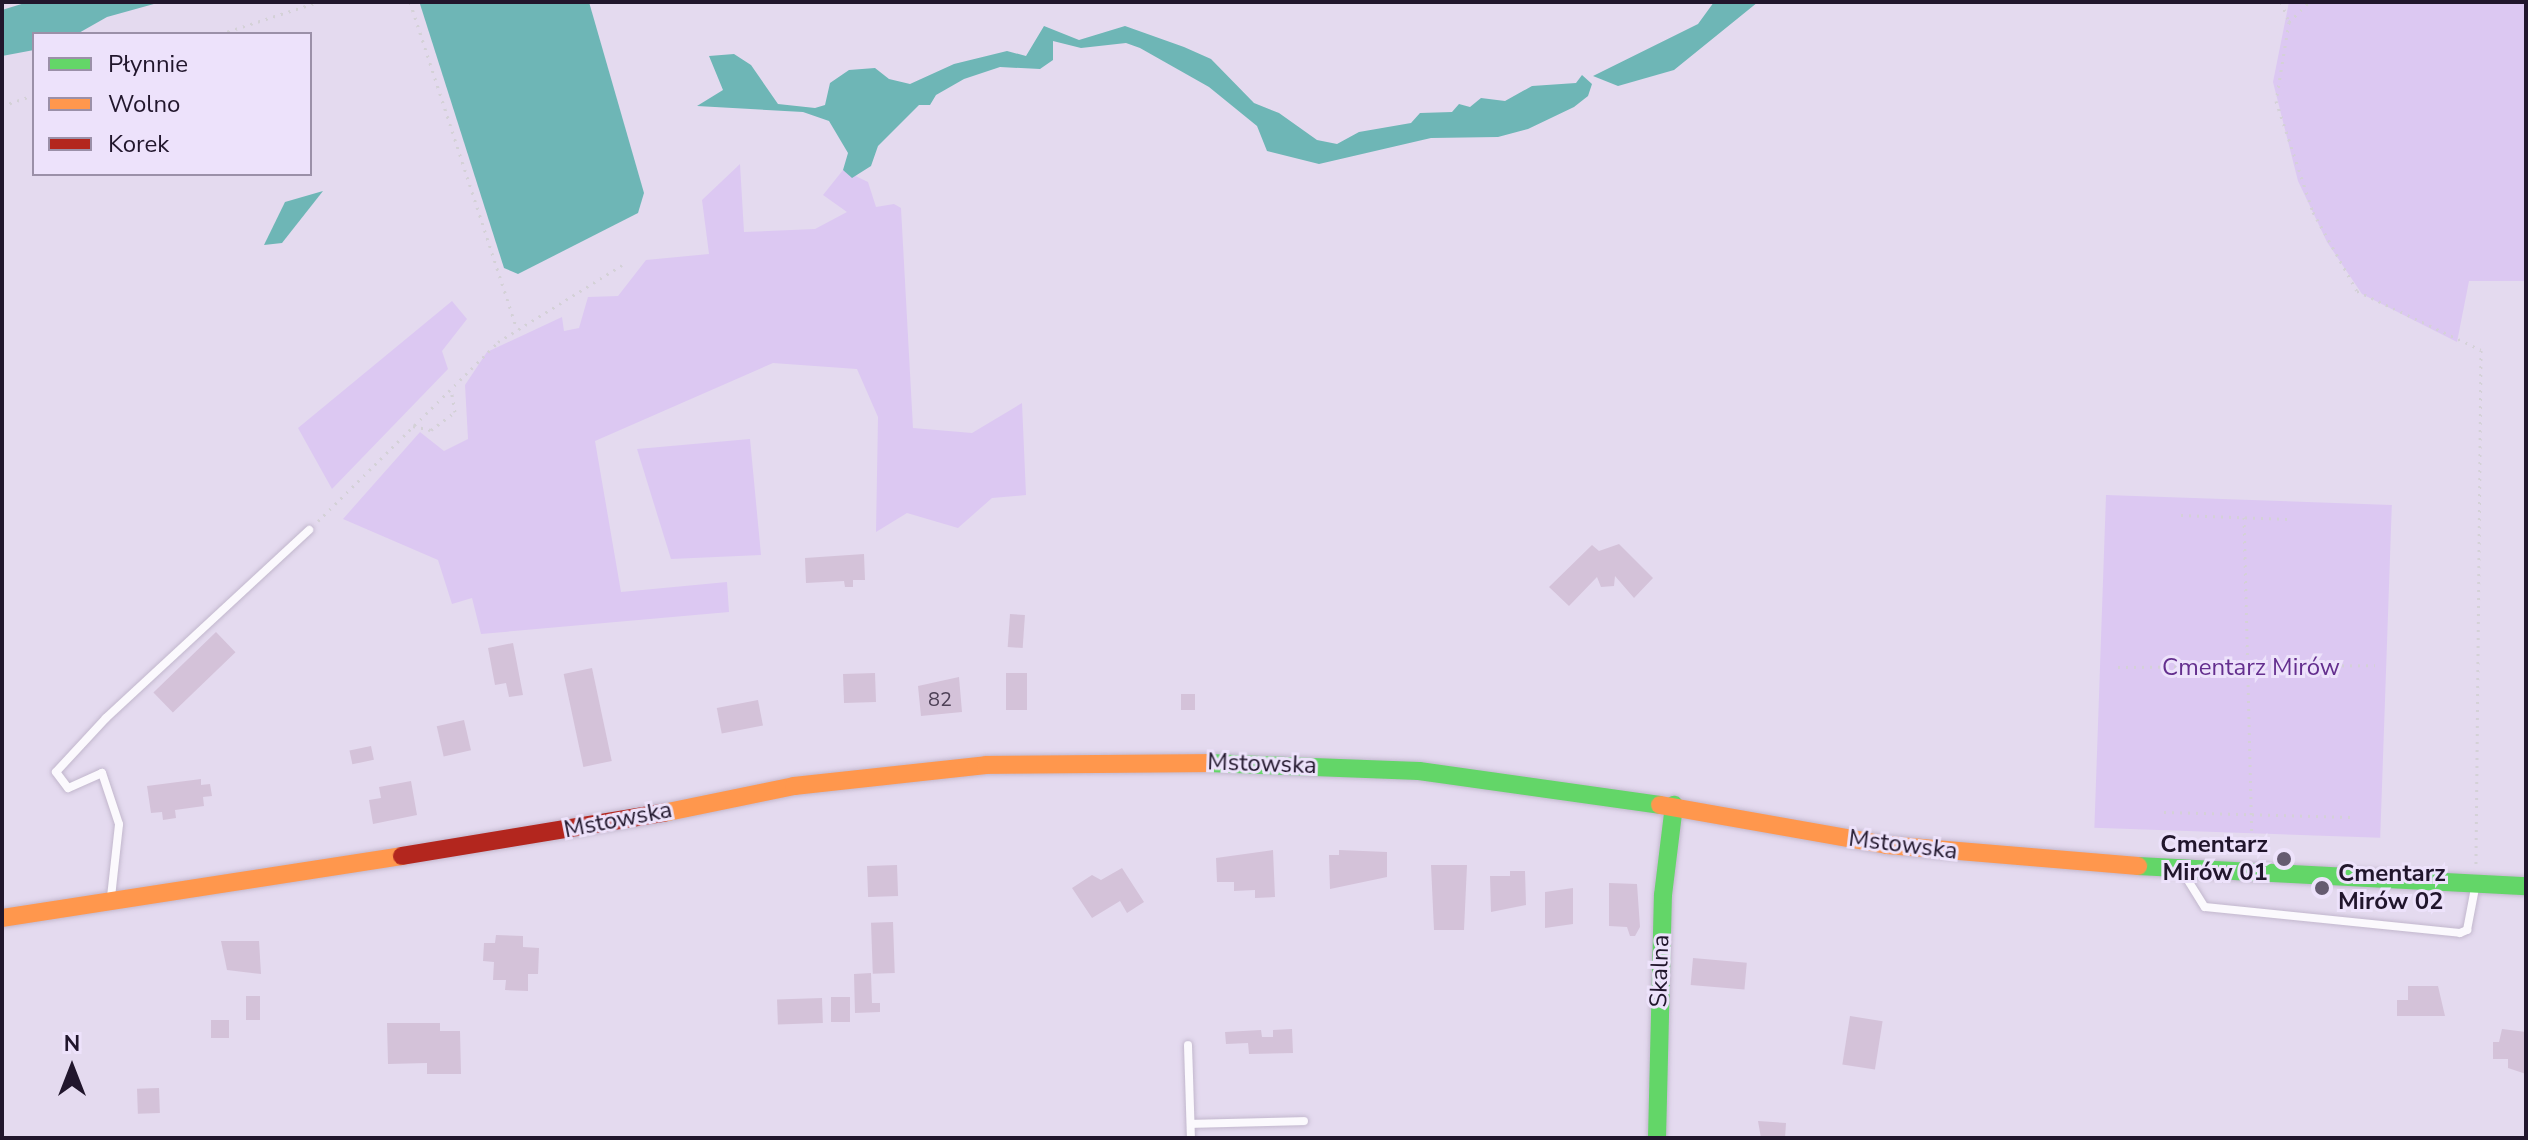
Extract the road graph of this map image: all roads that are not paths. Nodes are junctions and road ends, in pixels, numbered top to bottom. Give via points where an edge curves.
1 (309, 530) road end
2 (1674, 805) junction
3 (2182, 870) junction
4 (2476, 883) junction
5 (2526, 886) edge
6 (111, 898) junction
7 (2, 918) edge
8 (1188, 1045) dead end
9 (1304, 1121) dead end
10 (1191, 1124) junction
11 (1191, 1138) edge
12 (1657, 1138) edge

1 - 6 lane via 106,718 56,772 68,788 102,773 119,824
2 - 3 street, Mstowska via 1887,845
2 - 6 street, Mstowska via 1419,771 1148,760 986,765 794,786 592,827
2 - 12 street, Skalna via 1663,895
3 - 4 street, Mstowska
3 - 4 lane via 2205,907 2460,933 2467,930
4 - 5 street, Mstowska
6 - 7 street, Mstowska
8 - 10 lane
9 - 10 lane
10 - 11 lane

